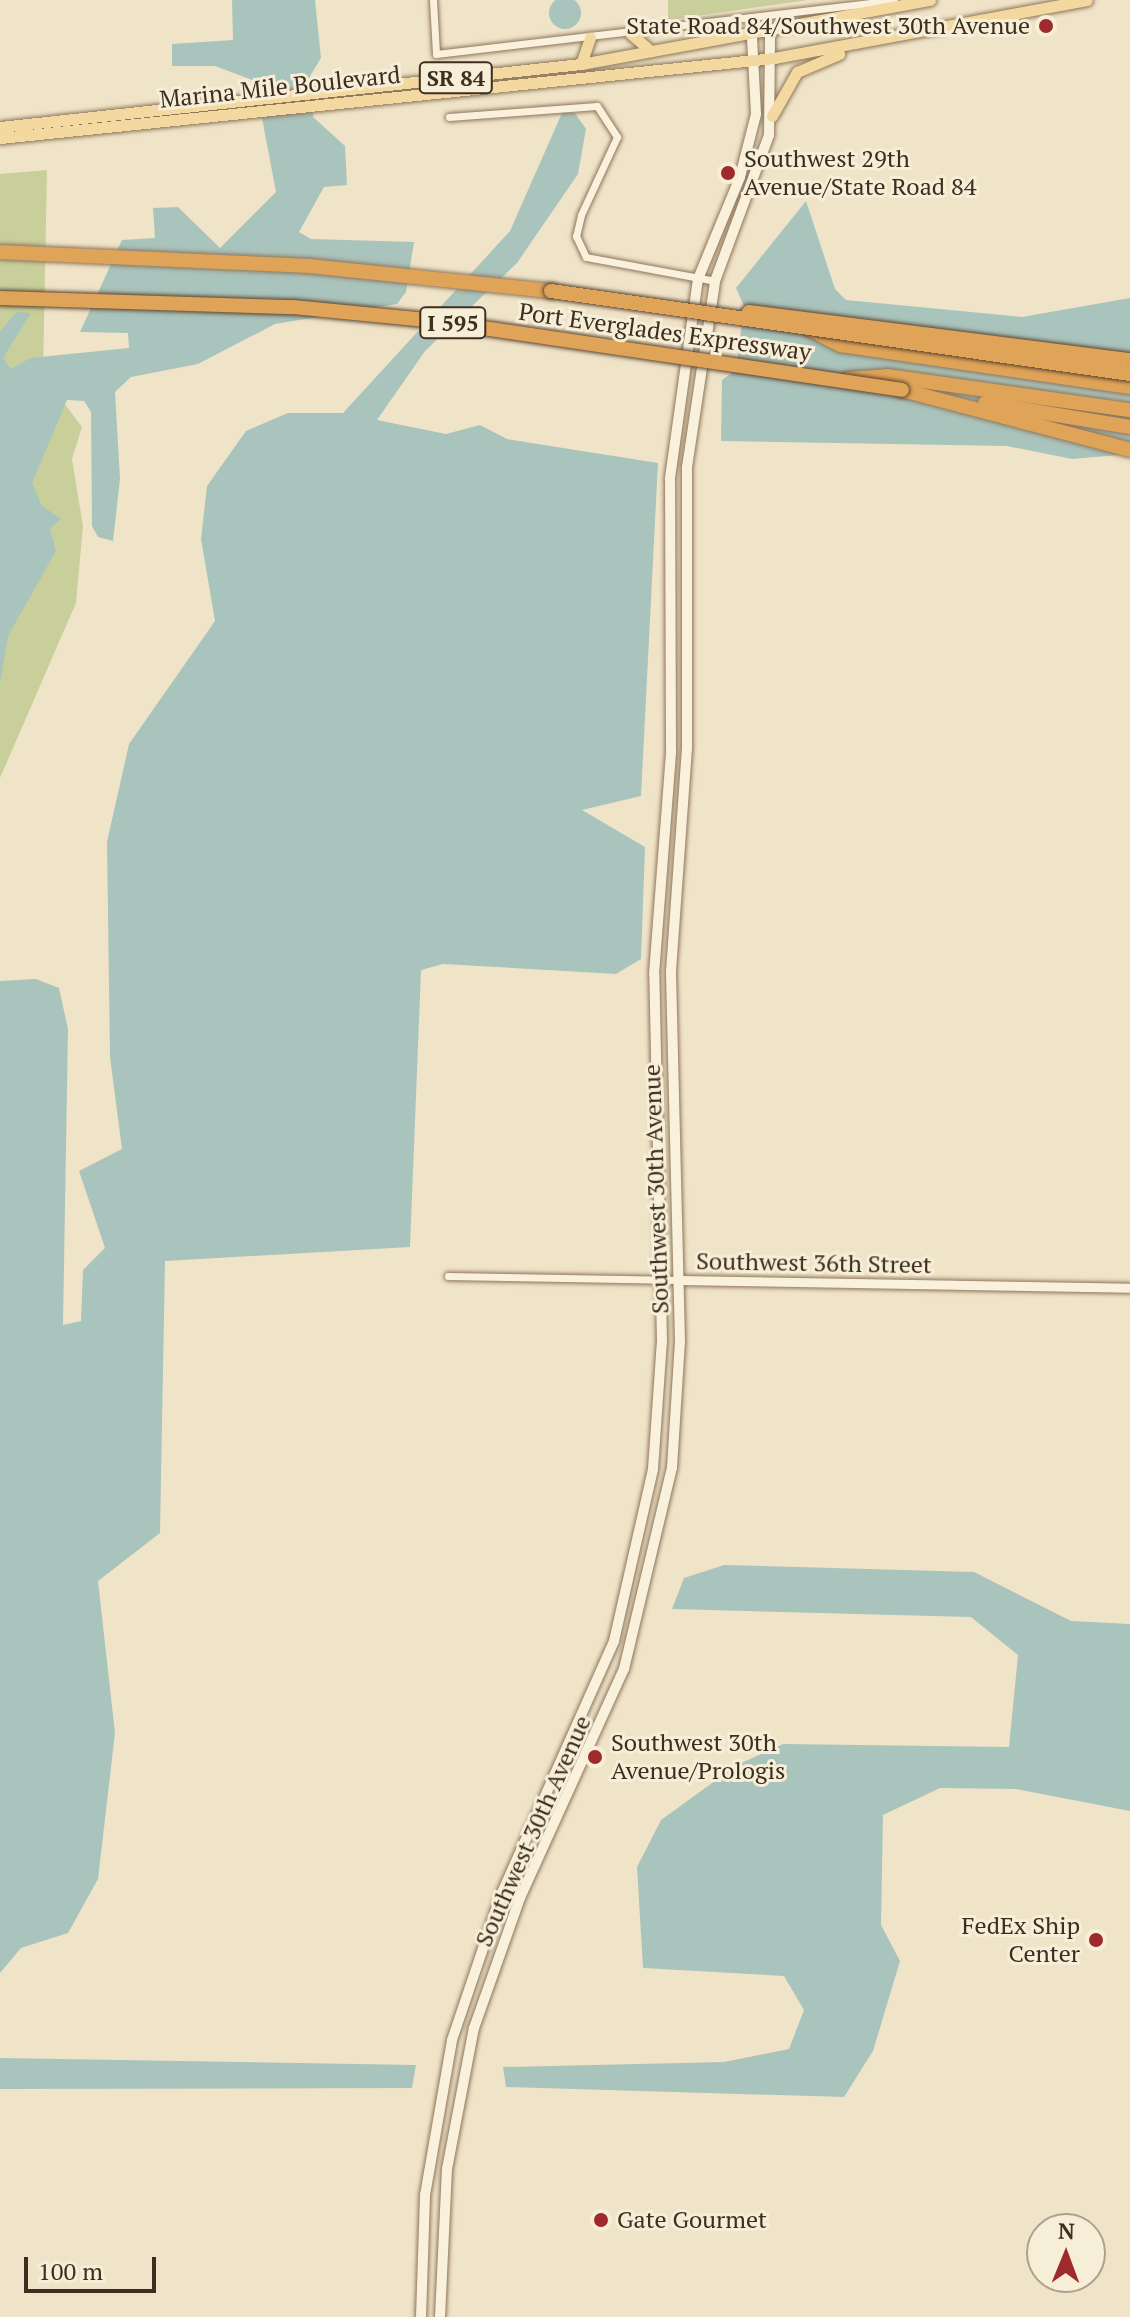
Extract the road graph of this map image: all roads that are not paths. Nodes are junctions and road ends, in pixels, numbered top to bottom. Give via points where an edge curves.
1 (433, 0) edge
2 (894, 0) edge
3 (1087, 0) edge
4 (925, 1) edge
5 (630, 33) junction
6 (770, 35) junction
7 (590, 38) junction
8 (752, 38) junction
9 (858, 47) junction
10 (655, 53) junction
11 (774, 58) junction
12 (756, 60) junction
13 (581, 64) junction
14 (331, 97) junction
15 (237, 107) junction
16 (772, 116) junction
17 (449, 117) dead end
18 (0, 127) edge
19 (0, 138) edge
20 (0, 252) edge
21 (698, 279) junction
22 (715, 281) junction
23 (551, 291) junction
24 (0, 298) edge
25 (811, 330) junction
26 (1130, 360) edge
27 (1130, 374) edge
28 (836, 380) junction
29 (1130, 387) edge
30 (902, 390) junction
31 (1128, 410) edge
32 (1130, 427) edge
33 (1130, 450) edge
34 (656, 1030) junction
35 (672, 1030) junction
36 (448, 1276) dead end
37 (661, 1280) junction
38 (680, 1280) junction
39 (1130, 1288) edge
40 (421, 2317) edge
41 (440, 2317) edge

1 - 7 street via 436,54
2 - 5 street
3 - 9 main road, Marina Mile Boulevard / SR 84
4 - 6 main road, SR 84
5 - 7 street
5 - 10 main road
6 - 8 main road, SR 84
6 - 11 main road, Southwest 30th Avenue
7 - 13 main road
8 - 10 main road, Marina Mile Boulevard / SR 84
8 - 12 main road, Southwest 30th Avenue
9 - 11 main road, Marina Mile Boulevard / SR 84
9 - 16 main road via 797,72
10 - 13 main road, Marina Mile Boulevard / SR 84
11 - 12 main road, Marina Mile Boulevard / SR 84
11 - 16 main road, Southwest 30th Avenue
12 - 14 main road, Marina Mile Boulevard / SR 84
12 - 21 main road, Southwest 30th Avenue via 750,146
13 - 14 main road, Marina Mile Boulevard / SR 84
14 - 15 main road, Marina Mile Boulevard / SR 84
15 - 18 main road, Marina Mile Boulevard / SR 84
15 - 19 main road, Marina Mile Boulevard / SR 84
16 - 22 main road, Southwest 30th Avenue via 761,168
17 - 21 street via 597,106 617,137 581,215 576,236 586,257
20 - 23 highway, Port Everglades Expressway / I 595 via 309,266
21 - 22 street
21 - 34 main road, Southwest 30th Avenue via 668,500 671,729
22 - 35 main road, Southwest 30th Avenue via 684,508 688,716
23 - 25 highway, Port Everglades Expressway / I 595, bridge
23 - 26 highway, bridge
24 - 28 highway, Port Everglades Expressway / I 595, bridge via 293,307 436,321
25 - 27 highway, Port Everglades Expressway / I 595, bridge
25 - 29 highway via 841,345
28 - 30 highway, Port Everglades Expressway / I 595, bridge
28 - 31 highway, bridge via 887,376
30 - 32 highway, Port Everglades Expressway / I 595
30 - 33 highway
34 - 35 main road
34 - 37 main road, Southwest 30th Avenue
35 - 38 main road, Southwest 30th Avenue
36 - 37 street, Southwest 36th Street
37 - 38 street, Southwest 36th Street
37 - 40 main road, Southwest 30th Avenue via 660,1405 639,1548 593,1699 501,1895 458,2019 429,2165
38 - 39 street, Southwest 36th Street
38 - 41 main road, Southwest 30th Avenue via 676,1437 655,1562 613,1699 520,1898 474,2028 447,2169

